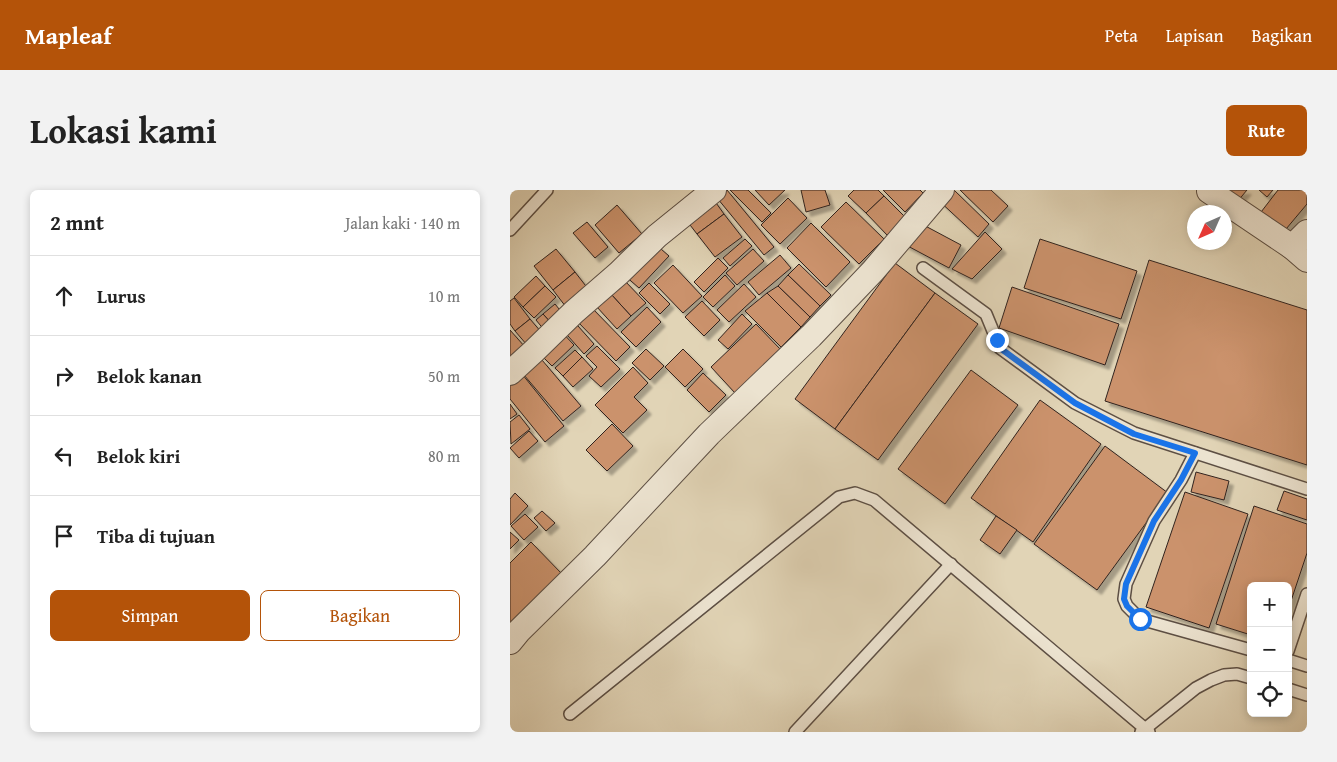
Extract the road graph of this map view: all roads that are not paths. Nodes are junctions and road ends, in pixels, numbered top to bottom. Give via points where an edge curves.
1 (548, 190) edge
2 (714, 190) edge
3 (942, 190) edge
4 (1209, 191) edge
5 (510, 230) edge
6 (1302, 246) edge
7 (923, 268) dead end
8 (510, 373) edge
9 (1195, 453) junction
10 (1307, 489) edge
11 (951, 564) junction
12 (1307, 594) edge
13 (1292, 639) edge
14 (510, 642) edge
15 (1247, 649) edge
16 (1292, 661) edge
17 (1307, 666) edge
18 (1247, 677) edge
19 (1292, 690) edge
20 (1307, 695) edge
21 (570, 714) dead end
22 (1145, 731) edge
23 (795, 732) edge

1 - 5 lane
2 - 8 street via 657,236
3 - 14 street via 873,271 811,336 709,434 602,550
4 - 6 street
7 - 9 lane via 986,314 1000,348 1075,403 1134,434
9 - 10 lane
9 - 15 lane via 1154,521 1126,584 1124,599 1140,619
11 - 21 lane via 874,500 855,493 839,497
11 - 22 lane
11 - 23 lane
12 - 13 lane
16 - 17 lane
18 - 22 lane via 1224,675 1211,680 1196,688
19 - 20 lane

